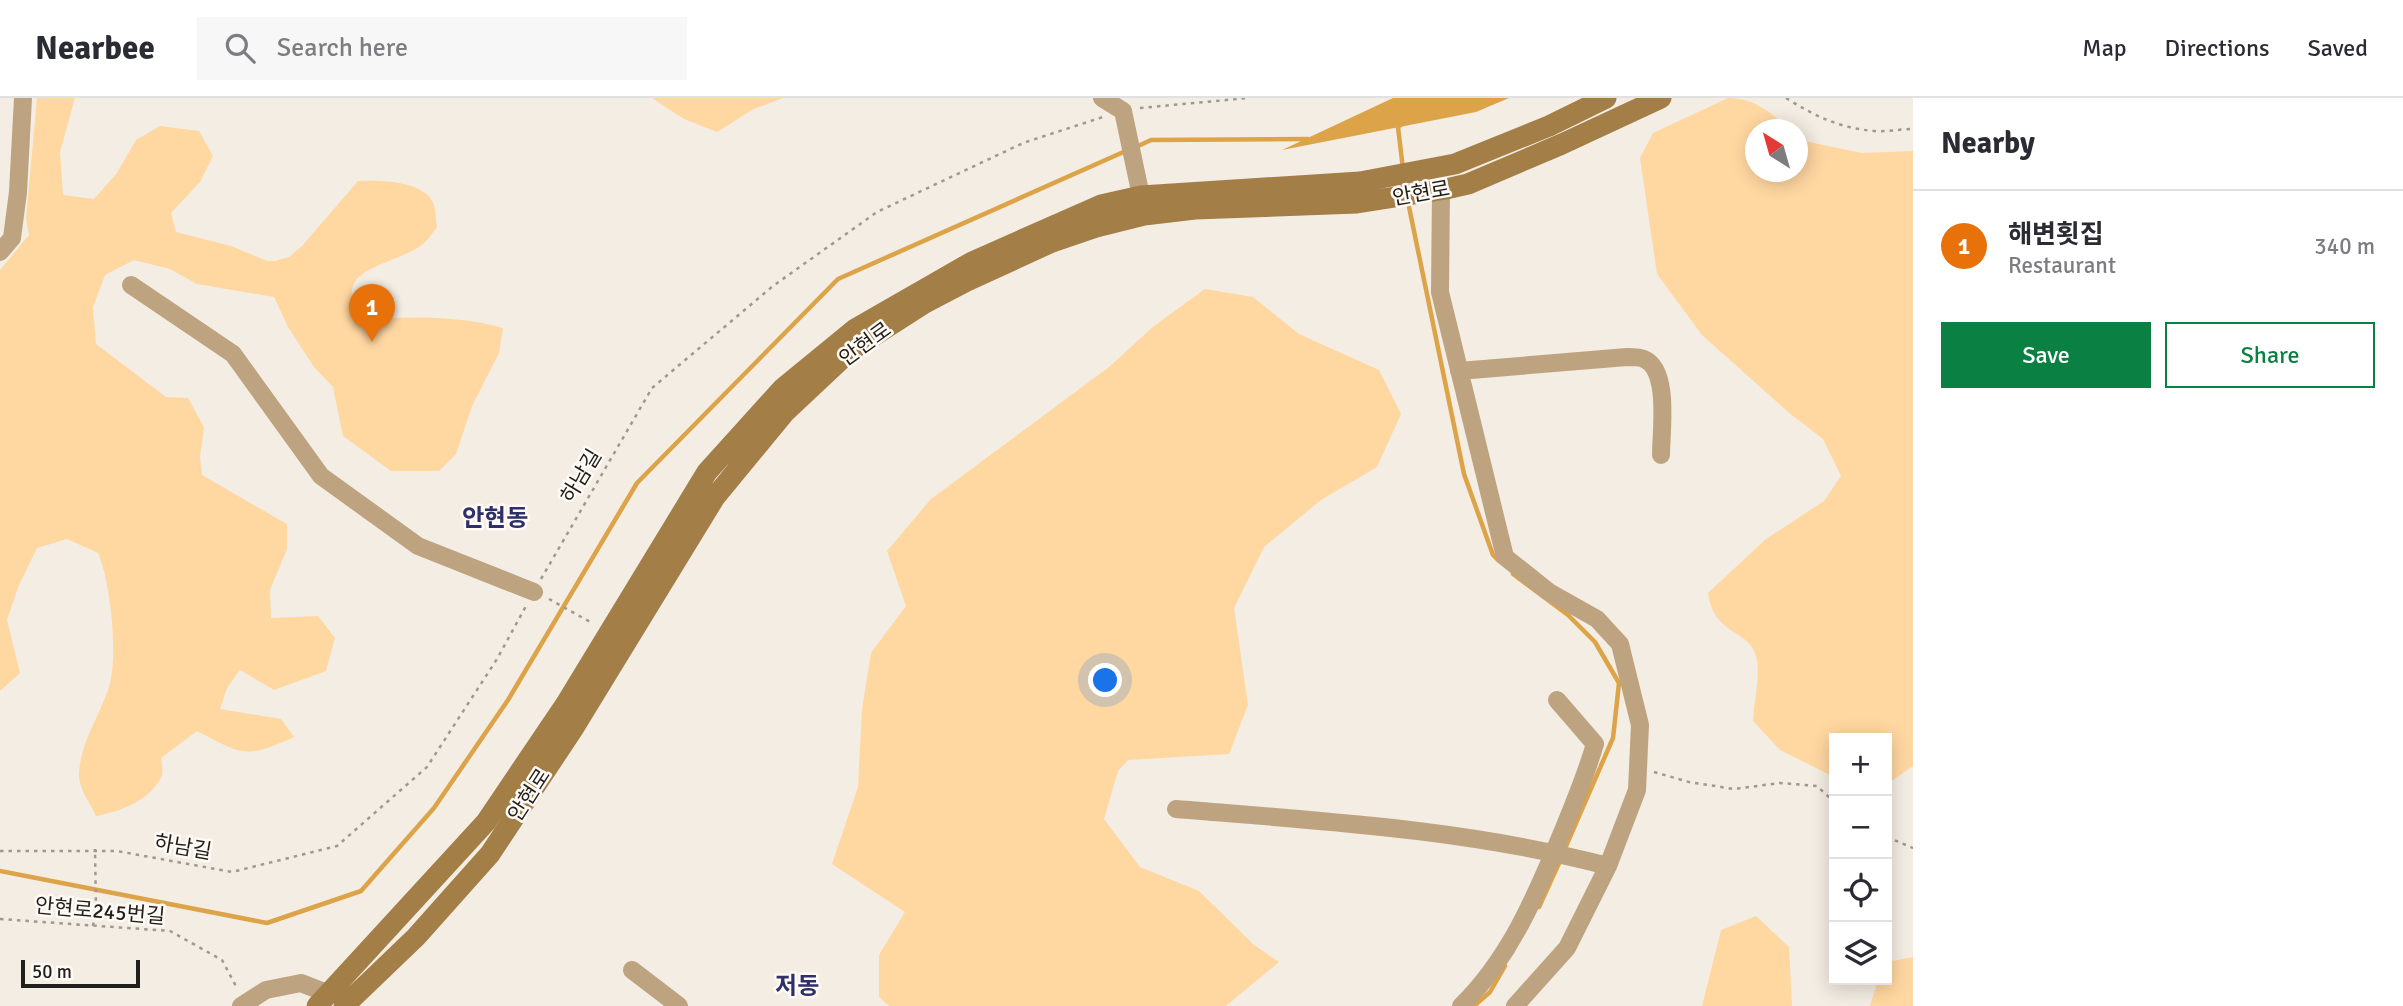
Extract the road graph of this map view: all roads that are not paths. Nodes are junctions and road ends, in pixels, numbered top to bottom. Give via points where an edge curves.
1 (23, 98) edge
2 (1102, 98) edge
3 (1606, 98) edge
4 (1661, 98) edge
5 (1438, 167) junction
6 (1388, 188) junction
7 (1432, 192) junction
8 (1142, 206) junction
9 (0, 252) edge
10 (131, 285) dead end
11 (1459, 371) junction
12 (1661, 455) dead end
13 (536, 593) road end
14 (1557, 701) dead end
15 (1176, 809) dead end
16 (1561, 854) junction
17 (1608, 866) junction
18 (632, 970) dead end
19 (330, 1002) edge
20 (242, 1004) edge
21 (678, 1006) edge
22 (1461, 1006) edge
23 (1515, 1006) edge

1 - 9 street via 12,239
2 - 8 street via 1124,116
3 - 5 street, 안현로 via 1538,131
4 - 7 street, 안현로 via 1492,174
5 - 6 street, 안현로 via 1415,172
5 - 7 street
6 - 7 street, 안현로
6 - 8 street, 안현로 via 1360,182
7 - 11 street via 1440,292
8 - 19 street, 안현로 via 1052,242 925,303 850,351 785,412 715,497 573,729 490,854 416,937
8 - 19 street, 안현로 via 1101,205 972,261 892,305 783,388 707,472 567,702 486,822
10 - 13 street via 233,354 321,477 418,546
11 - 12 street via 1644,359 1656,368 1661,381
11 - 17 street via 1505,557 1549,592 1597,619 1620,644 1640,725 1637,790
14 - 16 street via 1595,744
15 - 16 street via 1445,833
16 - 17 street
16 - 22 street via 1498,963
17 - 23 street via 1567,948
18 - 21 street
19 - 20 street via 301,983 266,990

